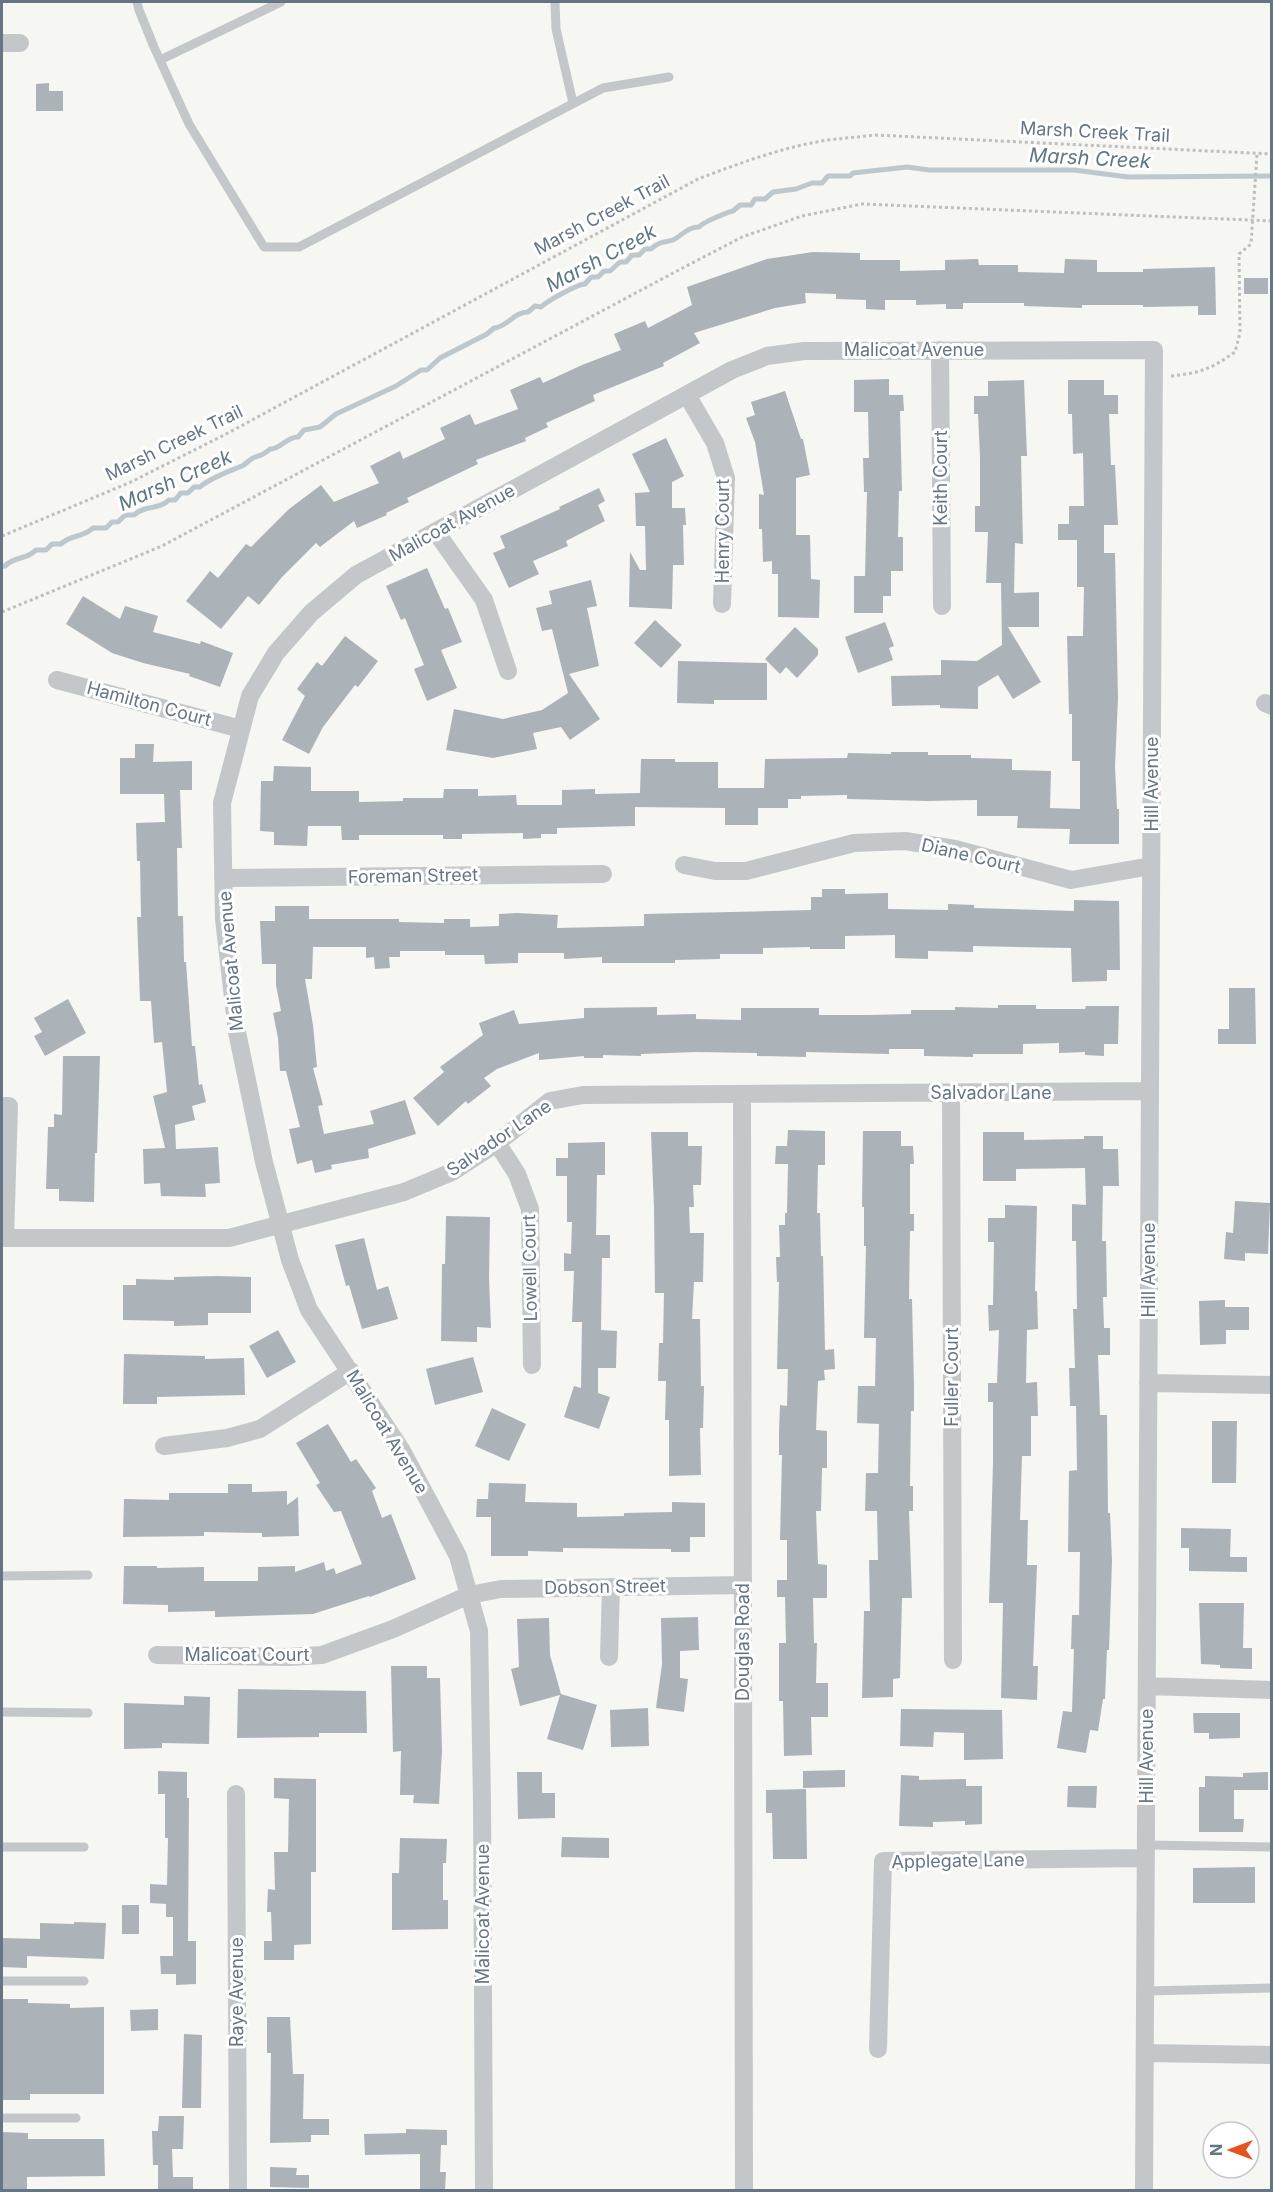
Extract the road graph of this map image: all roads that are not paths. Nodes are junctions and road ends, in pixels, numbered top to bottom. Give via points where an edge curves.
1 (137, 2) edge
2 (281, 2) edge
3 (555, 2) edge
4 (160, 60) junction
5 (669, 77) dead end
6 (573, 103) junction
7 (940, 350) junction
8 (1154, 350) joint
9 (687, 395) junction
10 (435, 532) junction
11 (722, 604) dead end
12 (942, 606) dead end
13 (508, 671) dead end
14 (57, 680) dead end
15 (242, 729) junction
16 (684, 865) dead end
17 (1151, 866) junction
18 (603, 874) dead end
19 (223, 878) junction
20 (1150, 1091) junction
21 (951, 1093) junction
22 (742, 1094) junction
23 (2, 1106) edge
24 (497, 1143) junction
25 (280, 1225) junction
26 (3, 1238) edge
27 (532, 1365) dead end
28 (351, 1371) junction
29 (1148, 1383) junction
30 (1272, 1385) edge
31 (165, 1446) dead end
32 (88, 1575) dead end
33 (2, 1576) edge
34 (743, 1585) junction
35 (611, 1587) junction
36 (469, 1595) junction
37 (157, 1655) dead end
38 (609, 1657) dead end
39 (953, 1660) dead end
40 (1147, 1686) junction
41 (1272, 1690) edge
42 (2, 1712) edge
43 (88, 1713) dead end
44 (236, 1794) dead end
45 (2, 1847) edge
46 (84, 1847) dead end
47 (1272, 1847) edge
48 (1146, 1851) junction
49 (2, 1981) edge
50 (84, 1981) dead end
51 (1272, 1988) edge
52 (1145, 1991) junction
53 (878, 2049) dead end
54 (1145, 2053) junction
55 (1272, 2055) edge
56 (2, 2118) edge
57 (76, 2118) dead end
58 (238, 2190) edge
59 (484, 2190) edge
60 (744, 2190) edge
61 (1144, 2190) edge

1 - 4 lane
2 - 4 lane
3 - 6 lane via 556,30
4 - 6 lane via 189,124 264,247 298,246
5 - 6 lane via 603,88
7 - 8 street, Malicoat Avenue
7 - 9 street, Malicoat Avenue via 804,351 767,356
7 - 12 street, Keith Court
8 - 17 street, Hill Avenue
9 - 10 street, Malicoat Avenue
9 - 11 street, Henry Court via 715,443 726,478
10 - 13 street via 484,600
10 - 15 street, Malicoat Avenue via 356,575 311,613 276,653 255,687
14 - 15 street, Hamilton Court
15 - 19 street, Malicoat Avenue via 222,803
16 - 17 street, Diane Court via 746,871 854,843 905,842 955,849 1071,880
17 - 20 street, Hill Avenue
18 - 19 street, Foreman Street
19 - 25 street, Malicoat Avenue via 237,1032
20 - 21 street, Salvador Lane
20 - 29 street, Hill Avenue
21 - 22 street, Salvador Lane
21 - 39 street, Fuller Court
22 - 24 street, Salvador Lane via 583,1095 550,1101
22 - 34 street, Douglas Road
23 - 26 street via 9,1106
24 - 25 street, Salvador Lane via 452,1172 404,1192
24 - 27 street, Lowell Court via 517,1174 530,1209
25 - 26 street, Salvador Lane via 228,1238
25 - 28 street, Malicoat Avenue via 309,1310
28 - 31 street via 260,1429
28 - 36 street, Malicoat Avenue via 402,1450 458,1556
29 - 30 street
29 - 40 street, Hill Avenue
32 - 33 lane
34 - 35 street, Dobson Street
34 - 60 street, Douglas Road
35 - 36 street, Dobson Street via 501,1589
35 - 38 street
36 - 37 street, Malicoat Court via 322,1655
36 - 59 street, Malicoat Avenue via 478,1631 480,1688
40 - 41 street
40 - 48 street, Hill Avenue
42 - 43 lane
44 - 58 street, Raye Avenue
45 - 46 lane
47 - 48 lane
48 - 52 street, Hill Avenue
48 - 53 street, Applegate Lane via 883,1861
49 - 50 lane
51 - 52 lane
52 - 54 street, Hill Avenue
54 - 55 street
54 - 61 street, Hill Avenue
56 - 57 lane

